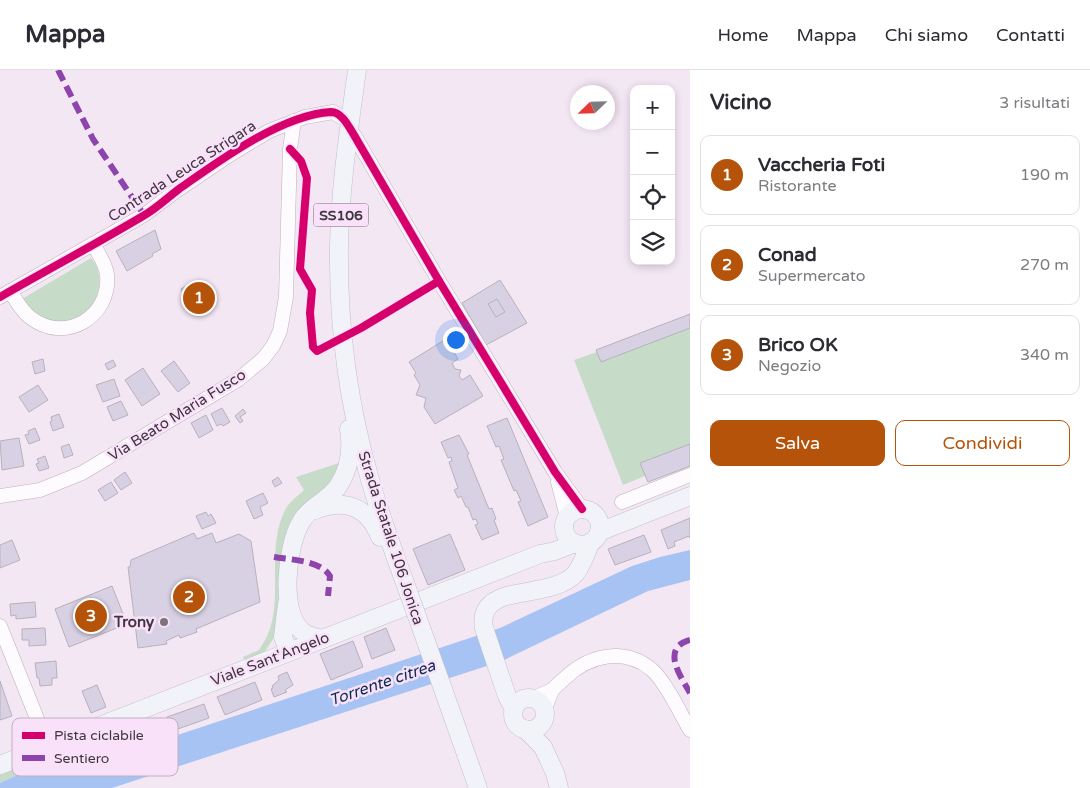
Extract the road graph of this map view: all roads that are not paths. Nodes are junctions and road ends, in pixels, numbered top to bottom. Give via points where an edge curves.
1 (357, 70) edge
2 (337, 114) dead end
3 (294, 121) junction
4 (354, 135) dead end
5 (93, 244) junction
6 (5, 294) edge
7 (346, 362) junction
8 (690, 474) edge
9 (0, 496) edge
10 (690, 496) edge
11 (622, 502) dead end
12 (310, 511) junction
13 (581, 529) junction
14 (407, 589) junction
15 (289, 613) junction
16 (0, 626) edge
17 (323, 639) junction
18 (291, 651) junction
19 (263, 662) junction
20 (532, 707) junction
21 (37, 718) edge
22 (120, 718) edge
23 (690, 730) edge
24 (460, 737) junction
25 (543, 747) junction
26 (12, 760) edge
27 (0, 765) edge
28 (478, 788) edge
29 (485, 788) edge
30 (560, 788) edge

1 - 7 main road, Strada Statale 106 Jonica / SS106 via 340,240
2 - 3 street, Contrada Leuca Strigara
3 - 5 street, Contrada Leuca Strigara via 269,131 231,154 144,215
3 - 9 street, Via Beato Maria Fusco via 290,149 286,297 280,332 263,359 238,379 82,473 40,490
4 - 13 street via 555,472
5 - 6 street, Contrada Leuca Strigara
5 - 6 street via 107,274 107,290 91,318 76,326 60,329 44,326 30,318
7 - 12 main road via 344,400 351,441 349,462 340,484
7 - 14 main road, Strada Statale 106 Jonica / SS106 via 367,468
8 - 11 street
10 - 13 main road, Viale Sant'Angelo via 633,518
12 - 14 main road via 338,504 365,514 375,526 395,572
12 - 15 main road via 296,530 292,545 288,576
13 - 17 main road, Viale Sant'Angelo via 557,539 540,554
13 - 20 main road via 579,569 574,575 564,582 495,600 483,617 500,675
14 - 24 main road, Strada Statale 106 Jonica / SS106, bridge
15 - 17 main road via 300,631
15 - 18 main road via 283,637
15 - 19 main road
16 - 21 street
17 - 18 main road, Viale Sant'Angelo
18 - 19 main road, Viale Sant'Angelo
19 - 22 main road, Viale Sant'Angelo
20 - 23 street via 571,672 593,659 617,655 640,662 657,675
20 - 25 main road
20 - 25 main road via 514,719
24 - 28 main road, Strada Statale 106 Jonica / SS106
24 - 29 main road via 471,749
25 - 30 main road
26 - 27 main road, Viale Sant'Angelo

